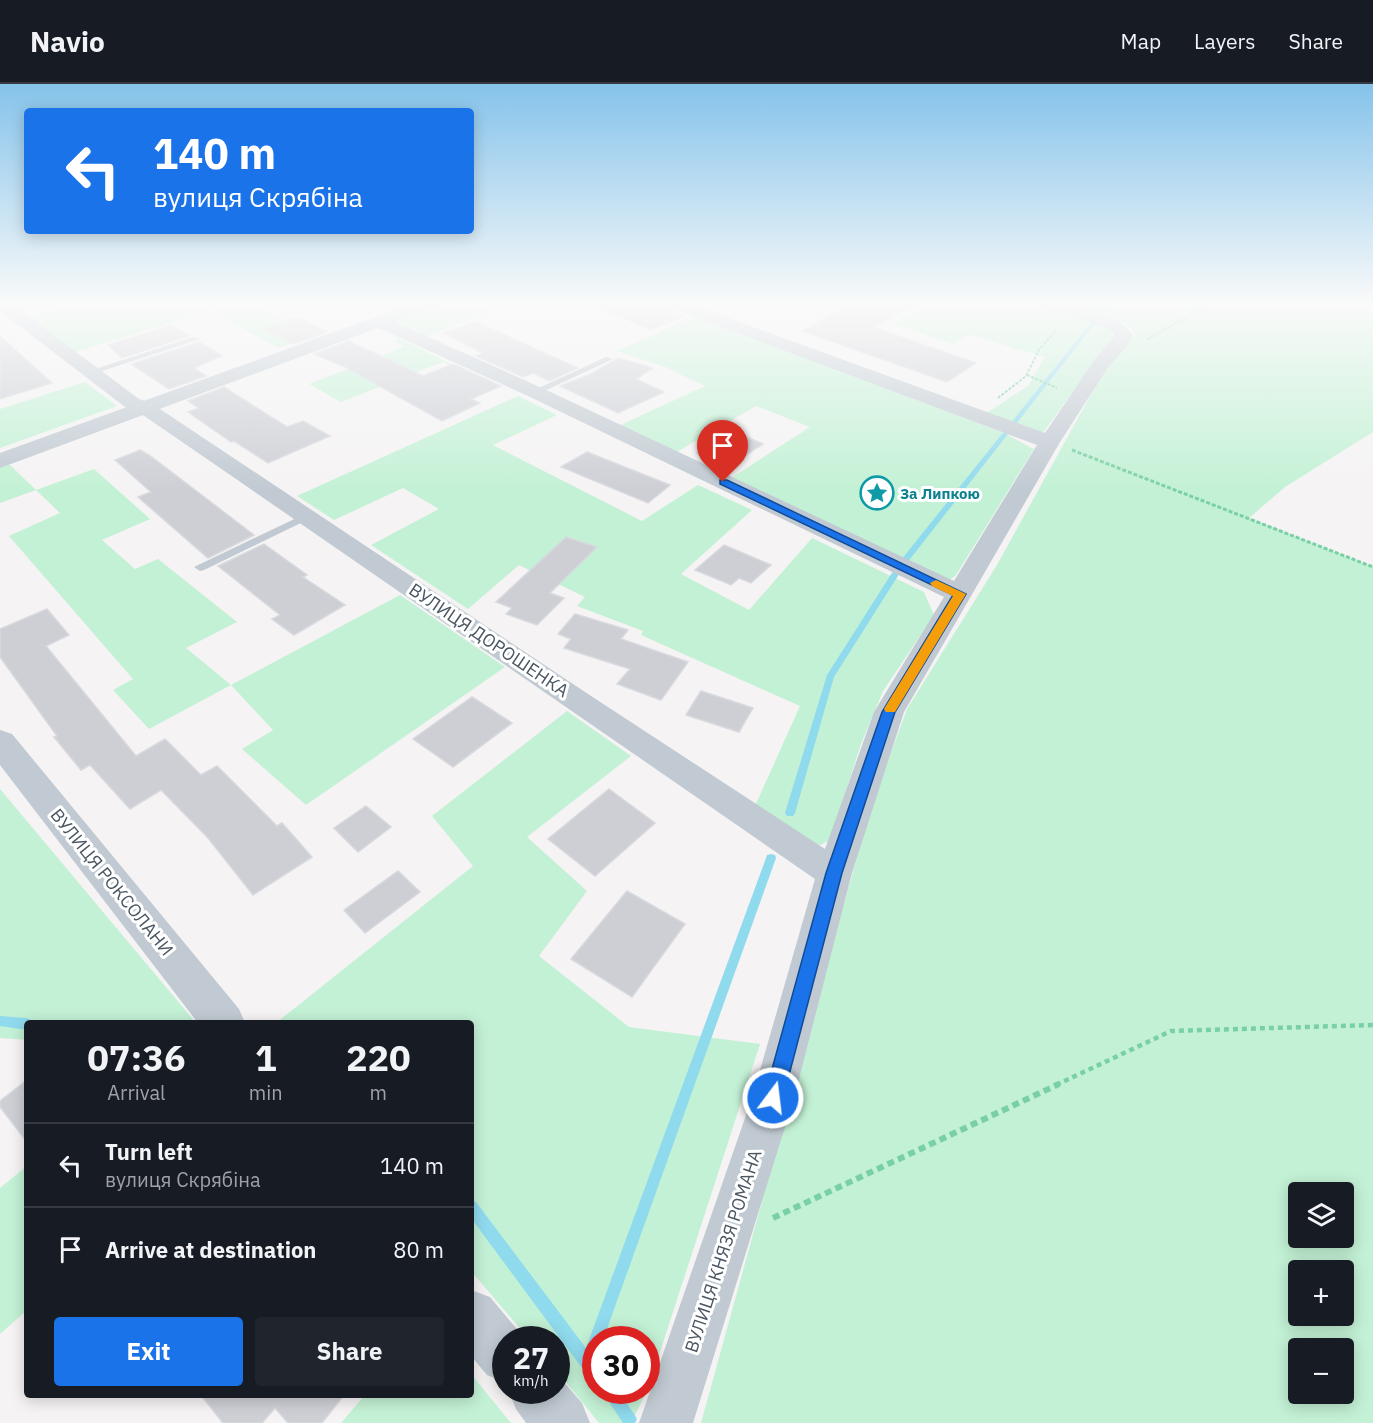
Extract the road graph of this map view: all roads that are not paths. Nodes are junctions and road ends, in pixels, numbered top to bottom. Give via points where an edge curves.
1 (83, 366) edge
2 (108, 366) edge
3 (256, 366) edge
4 (479, 366) edge
5 (592, 366) edge
6 (847, 366) edge
7 (1100, 366) edge
8 (90, 372) junction
9 (535, 392) junction
10 (144, 408) junction
11 (1049, 442) junction
12 (0, 461) edge
13 (308, 516) junction
14 (200, 567) dead end
15 (960, 594) junction
16 (0, 742) edge
17 (834, 873) junction
18 (222, 1020) edge
19 (474, 1319) edge
20 (492, 1340) edge
21 (546, 1404) edge
22 (562, 1423) edge
23 (666, 1423) edge

1 - 8 street, ВУЛИЦЯ ДОРОШЕНКА
2 - 8 lane
3 - 10 street
4 - 9 street
5 - 9 lane
6 - 11 street
7 - 11 street, ВУЛИЦЯ КНЯЗЯ РОМАНА
8 - 10 street, ВУЛИЦЯ ДОРОШЕНКА via 132,404
9 - 15 street
10 - 12 street
10 - 13 street, ВУЛИЦЯ ДОРОШЕНКА
11 - 15 street, ВУЛИЦЯ КНЯЗЯ РОМАНА
13 - 14 lane
13 - 17 street, ВУЛИЦЯ ДОРОШЕНКА
15 - 17 street, ВУЛИЦЯ КНЯЗЯ РОМАНА via 889,712
16 - 18 street, ВУЛИЦЯ РОКСОЛАНИ
17 - 23 street, ВУЛИЦЯ КНЯЗЯ РОМАНА via 773,1098
19 - 20 street
21 - 22 street

